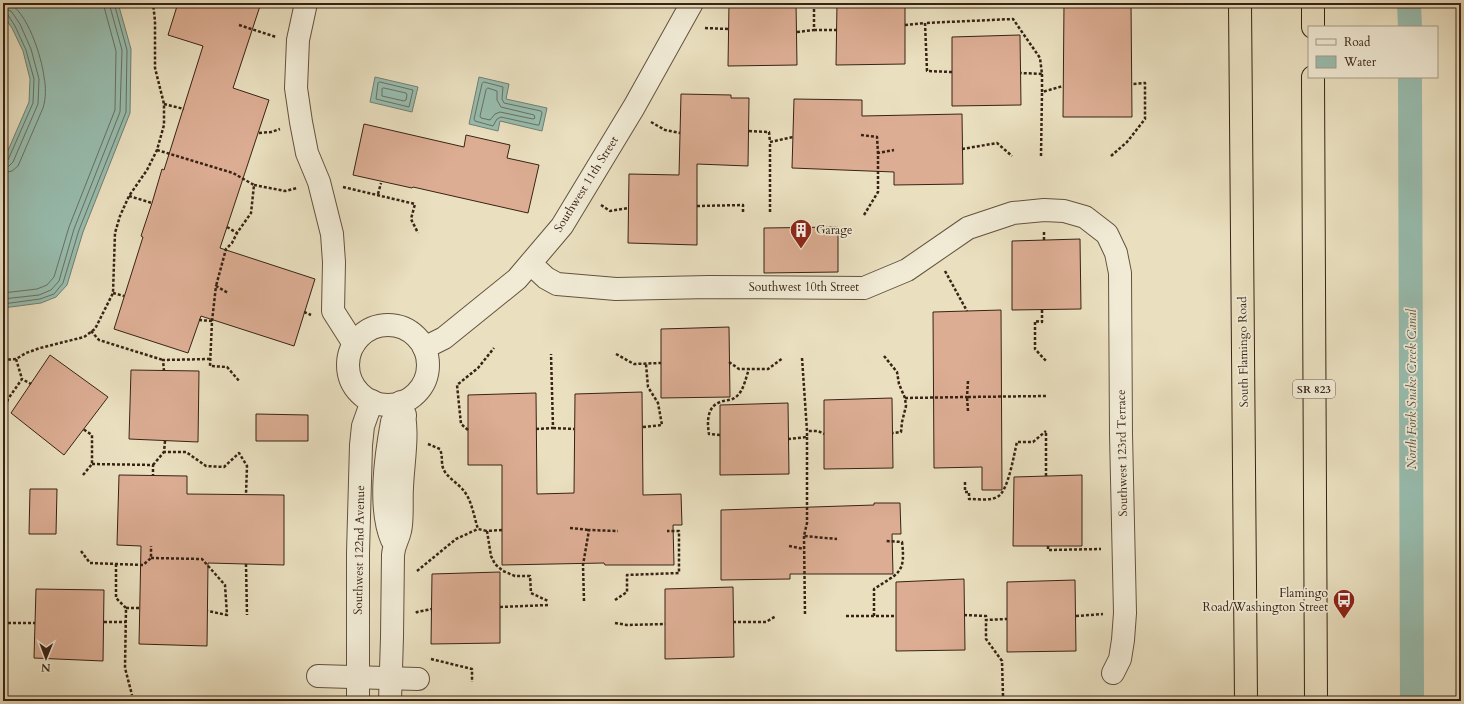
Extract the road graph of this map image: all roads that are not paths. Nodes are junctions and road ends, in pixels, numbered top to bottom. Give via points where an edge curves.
1 (306, 3) edge
2 (692, 3) edge
3 (1240, 3) edge
4 (1313, 3) edge
5 (1313, 26) edge
6 (1313, 78) edge
7 (1107, 234) joint
8 (531, 264) junction
9 (354, 344) junction
10 (424, 348) junction
11 (372, 401) junction
12 (404, 417) junction
13 (1114, 673) dead end
14 (318, 676) dead end
15 (358, 676) junction
16 (391, 678) junction
17 (418, 679) dead end
18 (358, 701) edge
19 (390, 701) edge
20 (1246, 701) edge
21 (1316, 701) edge

1 - 9 street via 298,40 296,88 306,152 319,182 332,234 332,311
2 - 8 street, Southwest 11th Street via 583,192 562,226
3 - 20 highway, South Flamingo Road
4 - 5 highway
6 - 21 highway, SR 823
7 - 8 street, Southwest 10th Street via 1085,217 1064,212 1044,210 1013,213 968,228 907,270 864,288 616,289 557,284
7 - 13 street, Southwest 123rd Terrace via 1116,254 1120,273 1125,613 1124,640
8 - 10 street, Southwest 11th Street via 517,279 444,338
9 - 10 street via 371,329 393,326 412,334
9 - 11 street via 349,354 350,377 354,387
10 - 12 street via 427,357 426,376 423,384 410,398
11 - 12 street via 392,404
11 - 15 street, Southwest 122nd Avenue via 363,426 361,445
12 - 16 street via 400,531 394,545
14 - 15 street
15 - 16 street
15 - 18 street, Southwest 122nd Avenue
16 - 17 street
16 - 19 street

